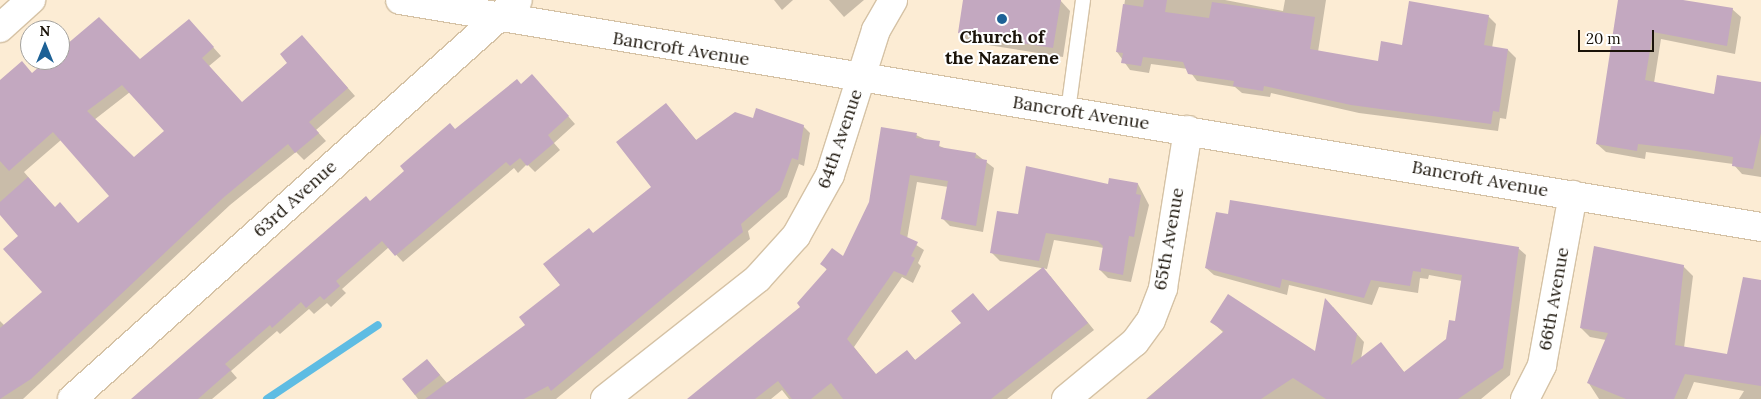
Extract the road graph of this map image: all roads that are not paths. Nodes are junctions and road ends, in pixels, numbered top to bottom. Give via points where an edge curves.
1 (31, 0) edge
2 (400, 0) edge
3 (893, 0) edge
4 (1083, 0) edge
5 (508, 9) edge
6 (0, 28) edge
7 (861, 78) junction
8 (1068, 111) junction
9 (1188, 130) junction
10 (1573, 195) junction
11 (1761, 227) edge
12 (616, 396) edge
13 (72, 399) edge
14 (1066, 399) edge
15 (1525, 399) edge

1 - 6 street
2 - 5 street, Bancroft Avenue
3 - 7 street, 64th Avenue via 876,30
4 - 8 lane
5 - 7 street, Bancroft Avenue
5 - 13 street, 63rd Avenue
7 - 8 street, Bancroft Avenue
7 - 12 street, 64th Avenue via 830,175 796,236 758,278
8 - 9 street, Bancroft Avenue
9 - 10 street, Bancroft Avenue
9 - 14 street, 65th Avenue via 1163,288 1151,320 1135,342
10 - 11 street, Bancroft Avenue
10 - 15 street, 66th Avenue via 1542,365

